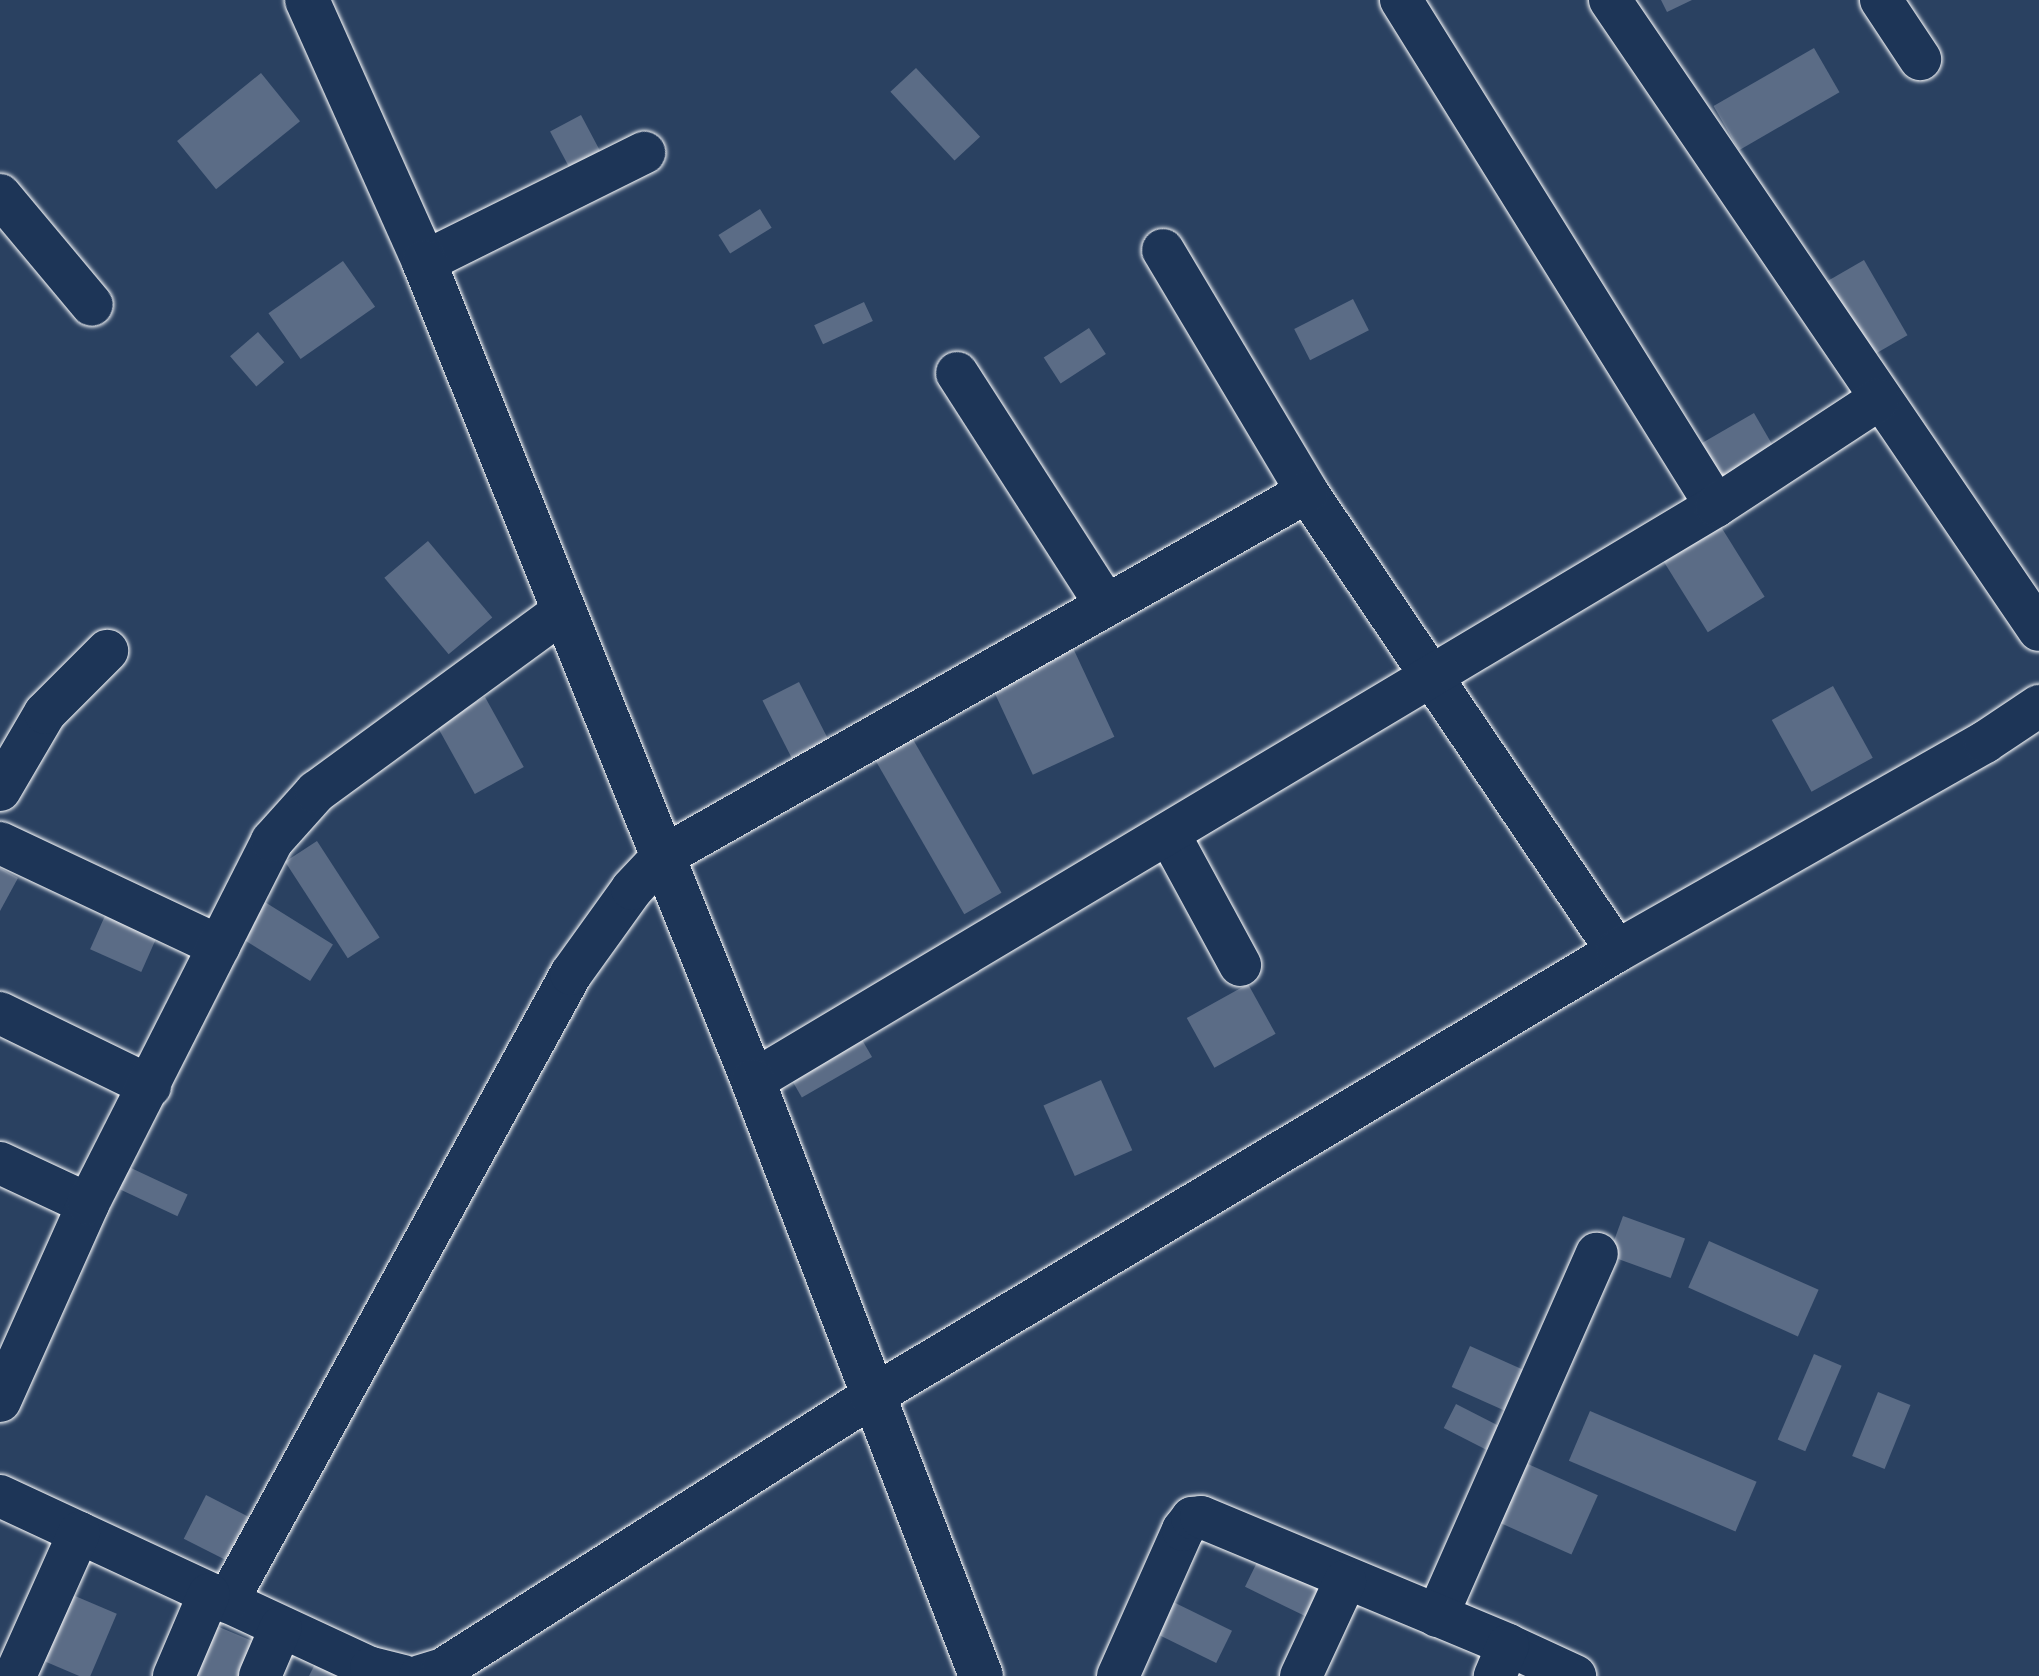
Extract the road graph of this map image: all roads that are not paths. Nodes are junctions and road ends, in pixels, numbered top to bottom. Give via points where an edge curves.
1 (307, 0) edge
2 (1401, 0) edge
3 (1610, 0) edge
4 (1881, 0) edge
5 (1920, 59) dead end
6 (644, 153) dead end
7 (0, 195) edge
8 (1163, 250) dead end
9 (424, 262) junction
10 (92, 305) dead end
11 (957, 373) dead end
12 (1878, 400) junction
13 (1307, 492) junction
14 (1716, 506) junction
15 (1106, 605) junction
16 (562, 612) junction
17 (2039, 630) edge
18 (107, 651) dead end
19 (1430, 677) junction
20 (2039, 706) edge
21 (0, 790) edge
22 (1169, 834) junction
23 (0, 843) edge
24 (662, 857) junction
25 (219, 946) junction
26 (1617, 951) junction
27 (1240, 965) dead end
28 (0, 1013) edge
29 (753, 1081) junction
30 (150, 1086) junction
31 (0, 1163) edge
32 (88, 1204) junction
33 (1597, 1254) dead end
34 (871, 1397) junction
35 (0, 1401) edge
36 (0, 1496) edge
37 (79, 1533) junction
38 (1345, 1581) junction
39 (218, 1598) junction
40 (1437, 1616) junction
41 (281, 1627) junction
42 (1501, 1660) edge
43 (15, 1676) edge
44 (174, 1676) edge
45 (260, 1676) edge
46 (404, 1676) edge
47 (420, 1676) edge
48 (981, 1676) edge
49 (1118, 1676) edge
50 (1301, 1676) edge
51 (1575, 1676) edge

1 - 9 street
2 - 14 street
3 - 12 street
4 - 5 street
6 - 9 street
7 - 10 street
8 - 13 street
9 - 16 street
11 - 15 street
12 - 14 street
12 - 17 street
13 - 15 street
13 - 19 street
14 - 19 street
15 - 24 street
16 - 24 street
16 - 25 street via 316,792 272,841
18 - 21 street via 45,713
19 - 22 street
19 - 26 street
20 - 26 street via 1985,742
22 - 27 street
22 - 29 street
23 - 25 street
24 - 29 street
24 - 39 street via 632,889 571,974
25 - 30 street
26 - 34 street
28 - 30 street
29 - 34 street
30 - 32 street
31 - 32 street
32 - 35 street
33 - 40 street
34 - 47 street via 443,1669
34 - 48 street
36 - 37 street
37 - 39 street
37 - 43 street
38 - 40 street
38 - 49 street via 1220,1525 1192,1518
38 - 50 street
39 - 41 street
39 - 44 street
40 - 42 street
41 - 45 street
41 - 46 street via 371,1668
42 - 51 street

